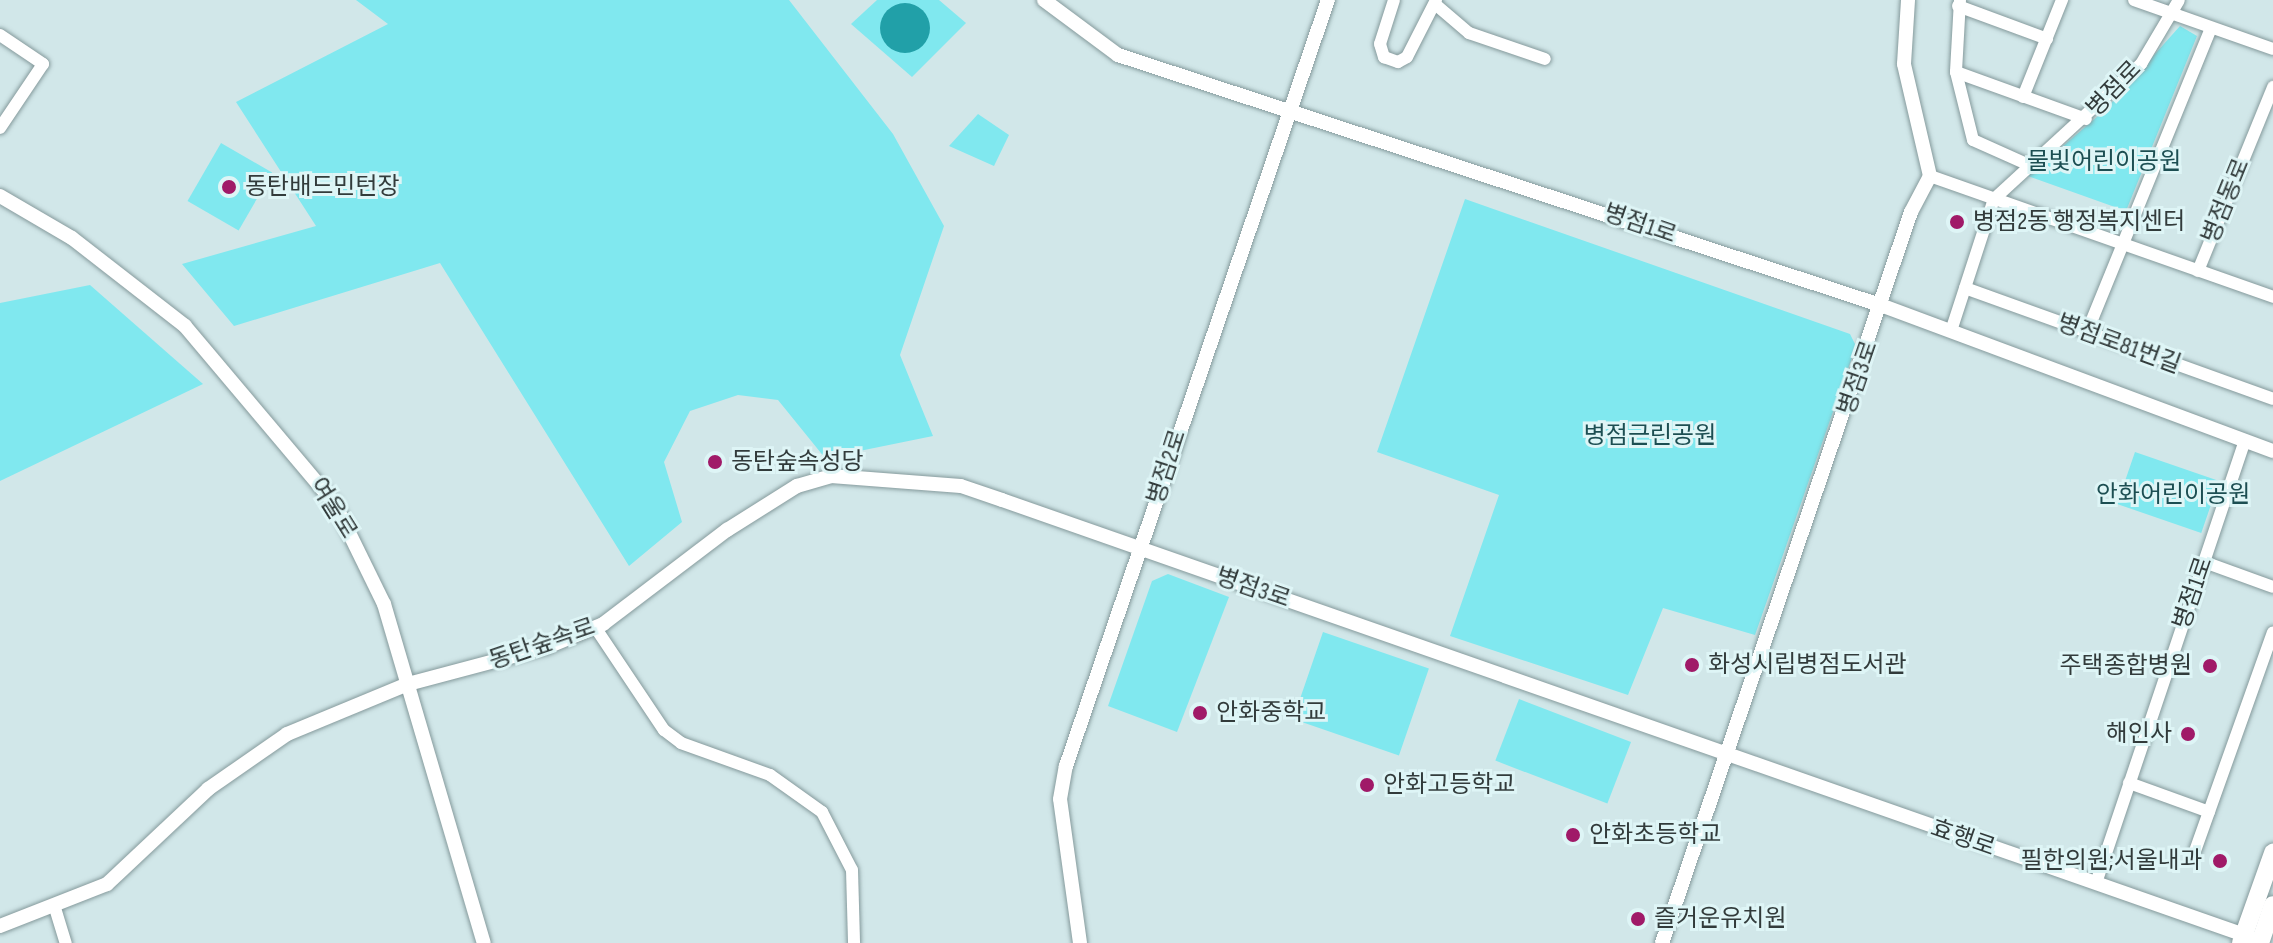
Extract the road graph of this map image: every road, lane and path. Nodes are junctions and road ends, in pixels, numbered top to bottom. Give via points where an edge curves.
1 (1044, 0) edge
2 (1328, 0) edge
3 (1394, 0) edge
4 (1908, 0) edge
5 (2062, 0) edge
6 (2134, 0) edge
7 (2179, 0) edge
8 (1436, 2) edge
9 (1959, 3) edge
10 (2172, 13) junction
11 (2211, 28) junction
12 (0, 35) edge
13 (2047, 39) junction
14 (2273, 49) edge
15 (1545, 59) dead end
16 (1956, 72) junction
17 (2273, 87) edge
18 (2023, 97) junction
19 (1289, 107) junction
20 (2086, 119) junction
21 (0, 128) edge
22 (2031, 166) junction
23 (1930, 176) junction
24 (0, 196) edge
25 (1994, 199) junction
26 (2121, 244) junction
27 (2198, 271) junction
28 (1965, 288) junction
29 (2271, 292) edge
30 (1883, 306) junction
31 (1951, 331) junction
32 (2087, 332) junction
33 (2273, 399) edge
34 (2245, 440) junction
35 (2273, 451) edge
36 (1140, 549) junction
37 (2204, 562) junction
38 (2273, 587) edge
39 (595, 627) junction
40 (2273, 632) edge
41 (408, 684) junction
42 (1729, 752) junction
43 (2129, 783) junction
44 (2209, 812) junction
45 (2195, 851) dead end
46 (2273, 853) edge
47 (2096, 883) junction
48 (2273, 905) edge
49 (55, 908) junction
50 (0, 926) edge
51 (2255, 941) edge
52 (66, 943) edge
53 (484, 943) edge
54 (854, 943) edge
55 (1080, 943) edge
56 (1662, 943) edge

1 - 19 street, 병점1로 via 1118,55
2 - 19 street, 병점2로
3 - 8 street via 1380,44 1384,57 1398,62 1407,57
4 - 23 street via 1904,64
5 - 13 street
6 - 10 street
7 - 10 street, 병점로
8 - 15 street via 1469,33
9 - 13 street
9 - 16 street
10 - 11 street
10 - 20 street, 병점로 via 2141,64
11 - 14 street
11 - 26 street
12 - 21 street via 43,64
13 - 18 street
16 - 18 street
16 - 22 street via 1973,140
17 - 27 street, 병점동로
18 - 20 street
19 - 30 street, 병점1로
19 - 36 street, 병점2로
20 - 22 street, 병점로
22 - 25 street, 병점로
23 - 25 street
23 - 30 street, 병점3로 via 1911,212
24 - 41 street, 여울로 via 72,238 185,326 271,421 335,504 384,604
25 - 26 street
25 - 28 street
26 - 27 street
26 - 32 street
27 - 29 street
28 - 31 street
28 - 32 street, 병점로81번길
30 - 31 street, 병점1로
30 - 42 street, 병점3로
31 - 34 street, 병점1로
32 - 33 street, 병점로81번길
34 - 35 street, 병점1로
34 - 37 street, 병점1로
36 - 39 street, 동탄숲속로 via 961,486 831,476 797,486 727,530
36 - 42 street, 병점3로
36 - 55 street, 병점2로 via 1060,799
37 - 38 street
37 - 43 street, 병점1로
39 - 41 street, 동탄숲속로 via 547,647
39 - 54 street via 664,730 681,743 770,775 822,812 852,870
40 - 44 street
41 - 49 street, 동탄숲속로 via 274,742 208,789 107,884
41 - 53 street, 여울로
42 - 47 street, 효행로
42 - 56 street, 병점3로
43 - 44 street
43 - 47 street, 병점1로
44 - 45 street
46 - 51 main road
47 - 51 street, 효행로
48 - 51 main road
49 - 50 street, 동탄숲속로
49 - 52 street

